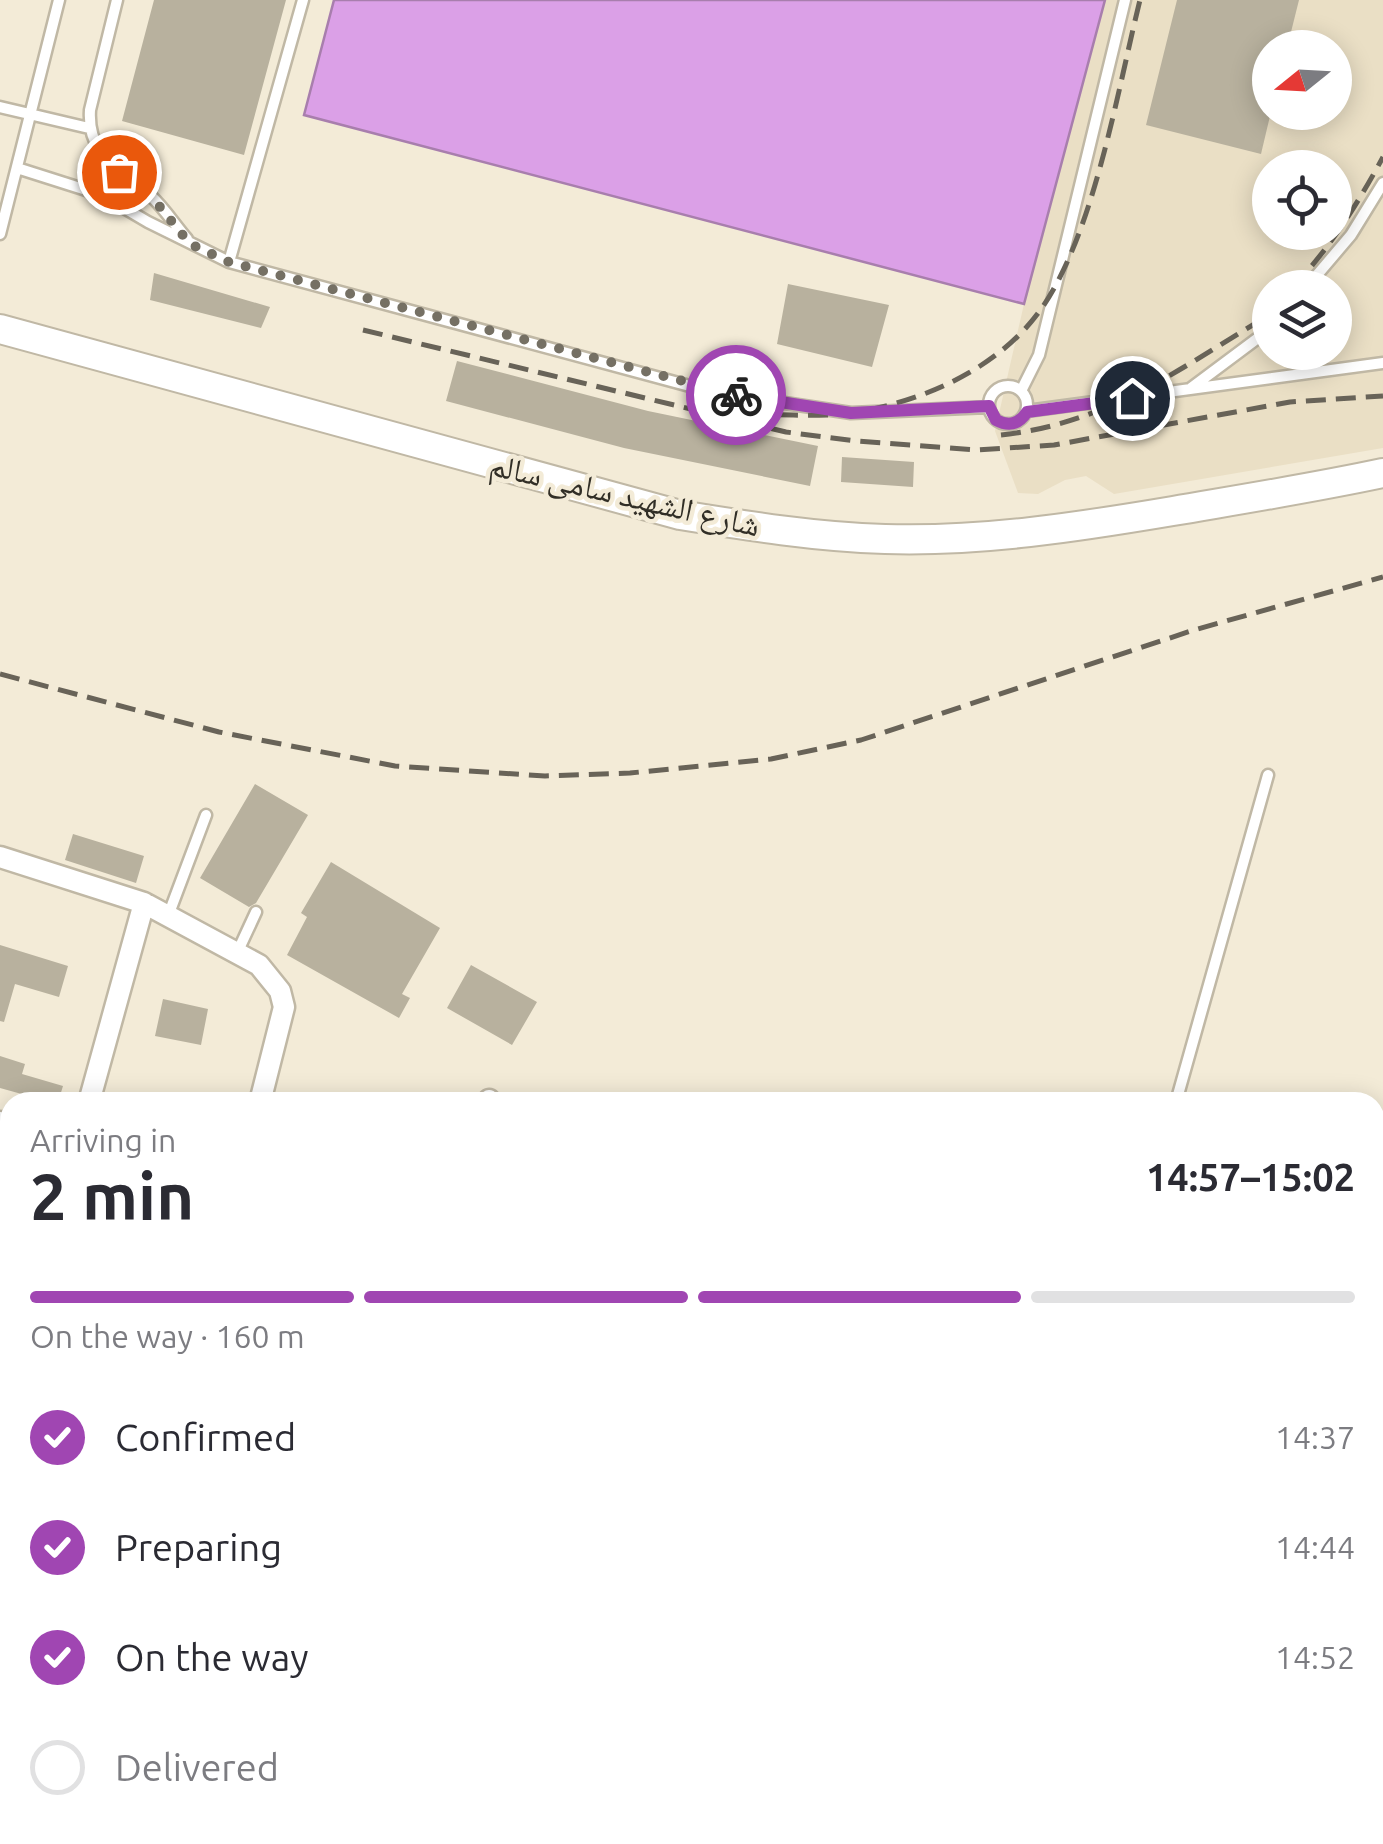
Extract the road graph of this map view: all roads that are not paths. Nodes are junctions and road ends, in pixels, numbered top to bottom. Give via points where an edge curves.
1 (60, 0) edge
2 (117, 0) edge
3 (303, 0) edge
4 (1125, 0) edge
5 (0, 107) edge
6 (32, 114) junction
7 (89, 128) junction
8 (17, 168) junction
9 (1383, 183) edge
10 (0, 234) edge
11 (190, 244) junction
12 (229, 262) junction
13 (1321, 270) edge
14 (0, 329) edge
15 (1252, 342) edge
16 (1383, 363) edge
17 (1021, 390) junction
18 (1186, 392) junction
19 (989, 406) junction
20 (1027, 412) junction
21 (1383, 473) edge
22 (1268, 775) dead end
23 (206, 815) dead end
24 (0, 857) edge
25 (144, 903) junction
26 (256, 912) dead end
27 (168, 916) junction
28 (237, 953) junction
29 (92, 1092) edge
30 (263, 1092) edge
31 (1179, 1092) edge

1 - 6 lane
2 - 7 lane
3 - 12 lane
4 - 17 lane via 1039,355
5 - 6 lane
6 - 7 lane
6 - 8 lane
7 - 11 lane via 97,149 151,196
8 - 10 lane
8 - 11 lane via 102,195
9 - 13 lane
11 - 12 lane
12 - 19 lane via 712,392 851,413
14 - 21 main road, شارع الشهيد سامى سالم via 680,515 783,532 886,539 990,536
15 - 18 lane
16 - 18 lane
17 - 19 lane via 1000,388
17 - 20 lane
18 - 20 lane
19 - 20 lane via 996,420 1010,424
22 - 31 lane
23 - 27 lane
24 - 25 street
25 - 27 street
25 - 29 street
26 - 28 lane
27 - 28 street
28 - 30 street via 271,977 284,1007

